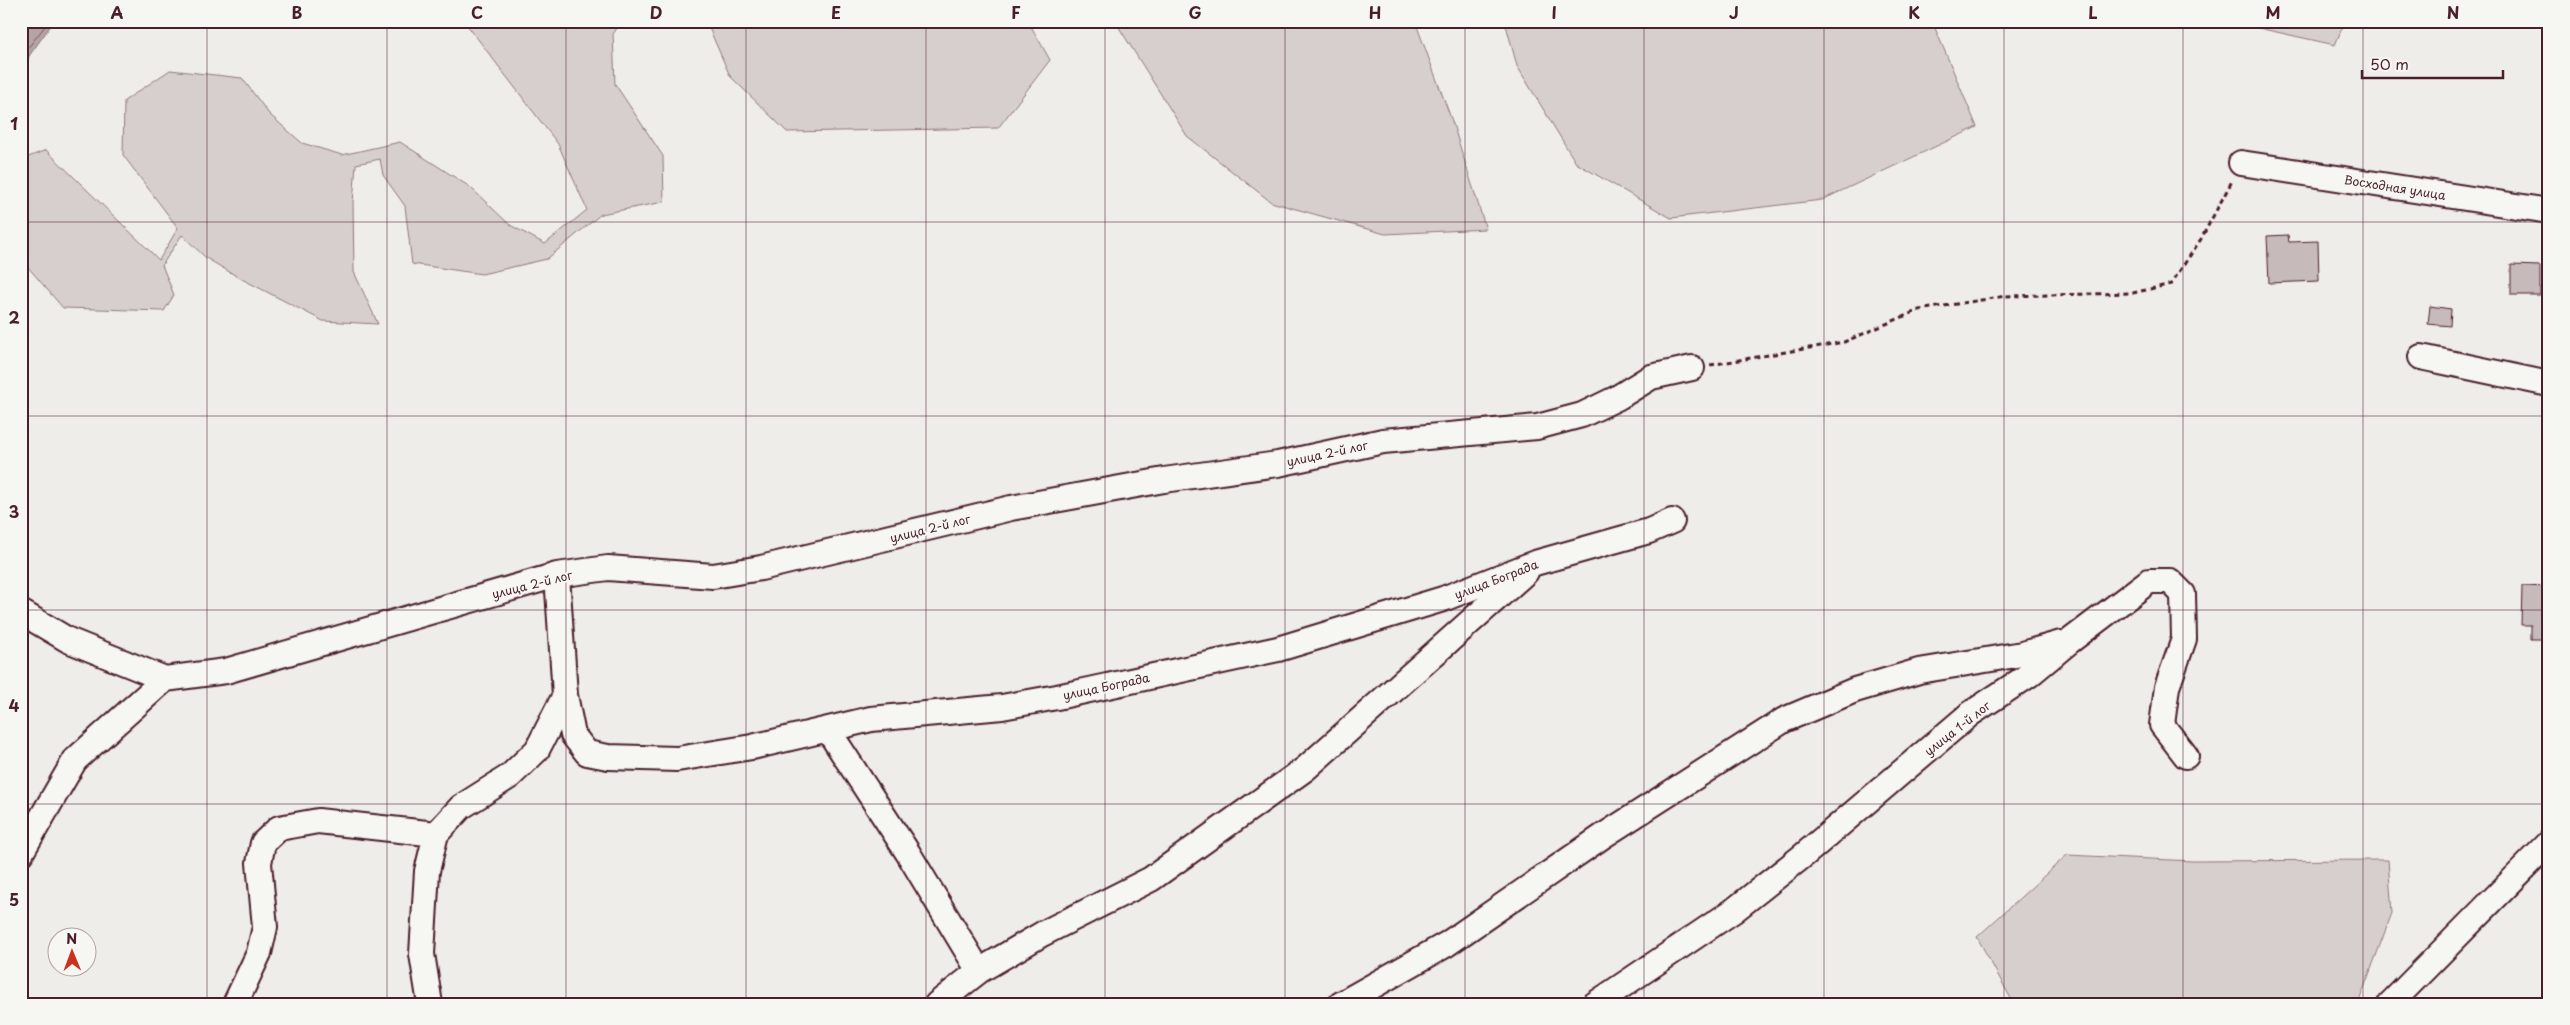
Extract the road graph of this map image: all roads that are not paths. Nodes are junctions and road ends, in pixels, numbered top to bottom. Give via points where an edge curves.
1 (2241, 163) road end
2 (2549, 211) edge
3 (2421, 357) dead end
4 (1692, 368) road end
5 (2549, 384) edge
6 (1672, 521) dead end
7 (1535, 563) junction
8 (557, 575) junction
9 (21, 612) edge
10 (2070, 641) junction
11 (165, 679) junction
12 (565, 695) junction
13 (828, 730) junction
14 (2186, 756) dead end
15 (436, 834) junction
16 (2549, 843) edge
17 (21, 853) edge
18 (979, 971) junction
19 (235, 1004) edge
20 (430, 1004) edge
21 (938, 1004) edge
22 (1341, 1004) edge
23 (1596, 1004) edge
24 (2390, 1004) edge

1 - 2 street, Восходная улица
3 - 5 street
4 - 8 street, улица 2-й лог via 1651,377 1582,415 1538,427 1383,441 1278,464 1010,508 761,568 713,576 608,568
6 - 7 street, улица Бограда via 1649,531
7 - 13 street, улица Бограда via 1443,599 1278,649 1057,697 871,719
7 - 18 street via 1305,769 1151,879 1042,934
8 - 11 street, улица 2-й лог via 226,671
8 - 12 street, улица Бограда
9 - 11 street via 68,640
10 - 14 street, улица 1-й лог via 2149,581 2170,581 2183,594 2184,639 2167,687 2162,725
10 - 22 street via 2022,654 1918,671 1855,690 1784,720 1603,836 1447,944
10 - 23 street, улица 1-й лог via 2029,675 1970,714 1733,911
11 - 17 street via 74,760
12 - 13 street, улица Бограда via 573,735 587,753 608,757 677,759
12 - 15 street via 537,750 510,776 461,807
13 - 18 street
15 - 19 street via 318,821 279,828 263,843 259,863 265,927 259,953
15 - 20 street via 427,871 422,954
16 - 24 street
18 - 21 street

